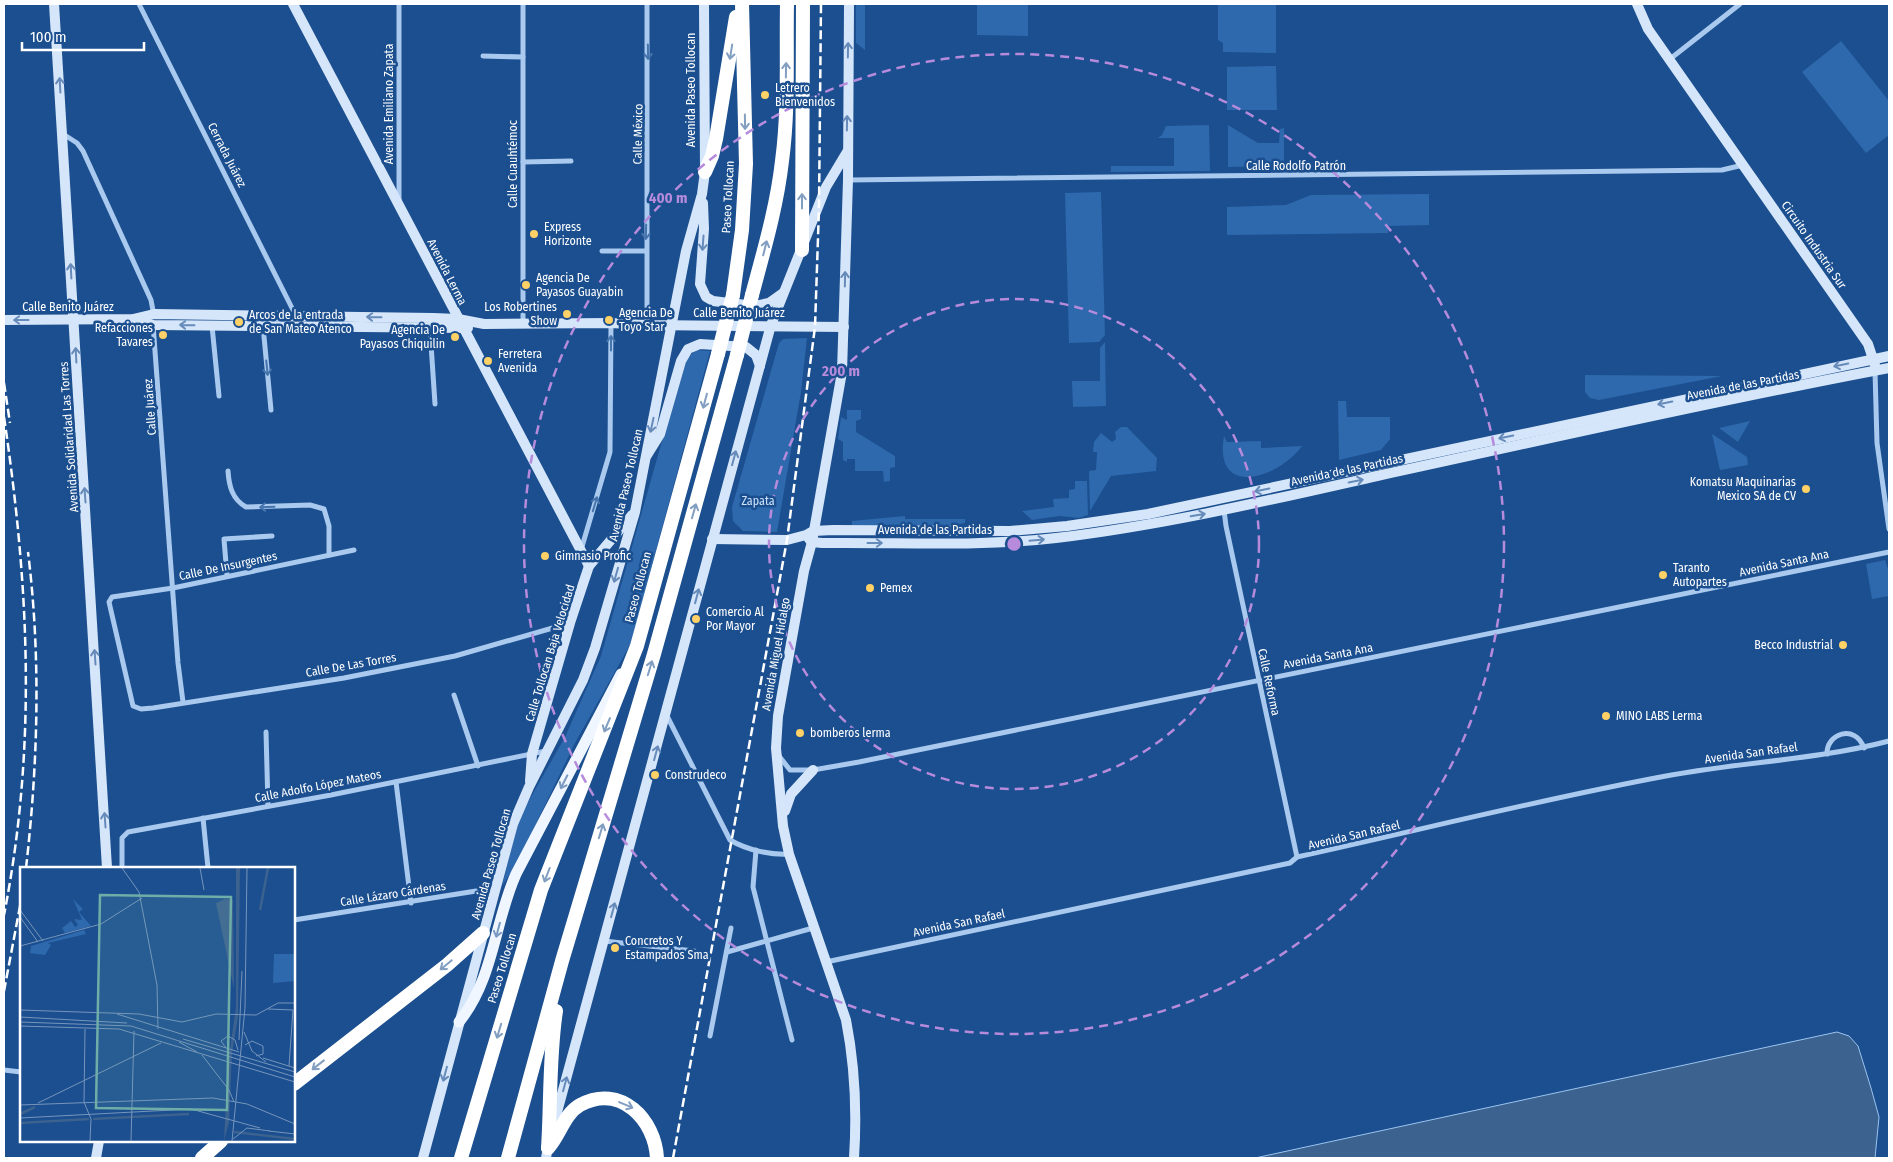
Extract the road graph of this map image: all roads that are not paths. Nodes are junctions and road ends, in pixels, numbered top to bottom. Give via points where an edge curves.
1 (54, 4) edge
2 (139, 4) edge
3 (293, 4) edge
4 (399, 4) edge
5 (524, 4) edge
6 (647, 4) edge
7 (704, 4) edge
8 (738, 4) edge
9 (742, 4) edge
10 (787, 4) edge
11 (803, 4) edge
12 (849, 4) edge
13 (1637, 4) edge
14 (1740, 4) edge
15 (483, 56) dead end
16 (523, 57) junction
17 (1670, 59) junction
18 (63, 134) junction
19 (847, 151) junction
20 (571, 161) dead end
21 (523, 162) junction
22 (1743, 165) junction
23 (704, 172) junction
24 (848, 180) junction
25 (702, 194) junction
26 (398, 205) junction
27 (802, 250) junction
28 (602, 251) dead end
29 (646, 252) junction
30 (784, 292) junction
31 (230, 314) junction
32 (297, 316) junction
33 (154, 319) junction
34 (4, 320) edge
35 (74, 320) junction
36 (458, 320) junction
37 (611, 323) junction
38 (484, 324) junction
39 (523, 324) junction
40 (212, 325) junction
41 (230, 325) junction
42 (263, 326) junction
43 (647, 326) junction
44 (672, 326) junction
45 (771, 326) junction
46 (844, 327) junction
47 (430, 329) junction
48 (463, 329) junction
49 (1889, 356) edge
50 (1874, 358) junction
51 (760, 366) junction
52 (1889, 368) edge
53 (1875, 371) junction
54 (219, 396) dead end
55 (435, 404) dead end
56 (271, 410) dead end
57 (644, 459) junction
58 (228, 471) dead end
59 (1224, 510) junction
60 (635, 512) junction
61 (1889, 529) edge
62 (272, 536) dead end
63 (811, 536) junction
64 (712, 539) junction
65 (354, 550) dead end
66 (581, 551) junction
67 (1889, 552) edge
68 (329, 555) junction
69 (589, 566) junction
70 (226, 576) junction
71 (173, 588) junction
72 (570, 623) junction
73 (637, 646) junction
74 (1258, 680) junction
75 (454, 695) dead end
76 (183, 702) junction
77 (133, 706) joint
78 (666, 714) junction
79 (266, 732) dead end
80 (1889, 741) edge
81 (1864, 748) junction
82 (548, 750) junction
83 (532, 754) junction
84 (1827, 754) junction
85 (778, 755) junction
86 (478, 766) junction
87 (814, 770) junction
88 (396, 782) junction
89 (529, 787) junction
90 (268, 806) junction
91 (203, 818) junction
92 (783, 826) junction
93 (756, 850) junction
94 (789, 854) junction
95 (1297, 857) junction
96 (108, 867) edge
97 (122, 867) edge
98 (208, 867) edge
99 (496, 888) junction
100 (411, 903) junction
101 (295, 920) edge
102 (731, 928) dead end
103 (813, 928) junction
104 (483, 933) junction
105 (604, 941) junction
106 (768, 941) junction
107 (694, 951) dead end
108 (727, 952) junction
109 (562, 961) junction
110 (825, 962) junction
111 (459, 1022) junction
112 (710, 1036) dead end
113 (792, 1040) dead end
114 (4, 1070) edge
115 (20, 1072) edge
116 (295, 1083) edge
117 (99, 1142) edge
118 (220, 1142) edge
119 (547, 1153) edge
120 (205, 1155) edge
121 (424, 1156) edge
122 (96, 1158) edge
123 (461, 1158) edge
124 (508, 1158) edge
125 (657, 1158) edge
126 (854, 1158) edge

18 -> 1 main road, Avenida Solidaridad Las Torres
2 - 32 street, Cerrada Juárez
3 - 26 main road, Avenida Lerma
4 - 26 street, Avenida Emiliano Zapata
5 - 16 street, Calle Cuauhtémoc
6 -> 29 street, Calle México
7 - 23 main road, Avenida Paseo Tollocan
8 -> 23 highway via 716,140
9 -> 73 highway, Paseo Tollocan, bridge via 746,164 742,230 733,295
109 -> 10 highway, bridge via 654,654 772,218 786,121
27 -> 11 highway
19 -> 12 main road
13 - 17 main road, Circuito Industria Sur via 1648,28
14 - 17 street
15 - 16 street
16 - 21 street, Calle Cuauhtémoc
17 - 22 main road, Circuito Industria Sur
18 - 33 street, Calle Juárez via 77,143 83,152 151,300
35 -> 18 main road, Avenida Solidaridad Las Torres
19 - 24 main road
19 - 27 main road via 826,187
20 - 21 street
21 - 39 street, Calle Cuauhtémoc
22 - 24 street, Calle Rodolfo Patrón via 1722,170
22 - 50 main road, Circuito Industria Sur via 1868,344
23 - 25 main road, Avenida Paseo Tollocan
46 -> 24 main road
25 -> 30 main road via 704,229 700,284 704,294 713,301 754,306 769,303
25 - 44 main road, Avenida Paseo Tollocan via 686,251
26 - 36 main road, Avenida Lerma
27 - 30 main road
28 - 29 street
29 - 43 street, Calle México
30 - 45 main road
31 - 32 main road, Calle Benito Juárez
31 - 33 main road, Calle Benito Juárez
31 - 41 main road
36 -> 32 main road, Calle Benito Juárez
33 - 35 main road, Calle Benito Juárez
40 -> 33 main road, Calle Benito Juárez
33 - 71 street, Calle Juárez
35 -> 34 main road, Calle Benito Juárez
96 -> 35 main road, Avenida Solidaridad Las Torres
36 - 38 main road, Calle Benito Juárez
36 - 48 main road, Avenida Lerma
37 - 39 main road, Calle Benito Juárez
37 - 43 main road, Calle Benito Juárez
66 -> 37 street via 610,452
38 - 39 main road, Calle Benito Juárez
38 - 48 main road, Calle Benito Juárez
40 - 41 main road, Calle Benito Juárez
40 - 54 street
41 - 42 main road, Calle Benito Juárez
42 - 47 main road, Calle Benito Juárez
42 -> 56 street
43 - 44 main road, Calle Benito Juárez
44 - 45 main road, Calle Benito Juárez
44 -> 57 main road, Avenida Paseo Tollocan
45 - 46 main road, Calle Benito Juárez
45 - 51 main road
46 - 63 main road, Avenida Miguel Hidalgo via 841,382
47 - 48 main road, Calle Benito Juárez
47 - 55 street
48 - 66 main road, Avenida Lerma
49 - 50 main road, Avenida de las Partidas
50 - 53 main road, Circuito Industria Sur
50 -> 63 main road, Avenida de las Partidas via 1129,517 1010,531
51 - 57 main road via 756,355 746,347 700,344 688,349 681,361 660,434
64 -> 51 main road
52 - 53 main road, Avenida de las Partidas
59 -> 53 main road, Avenida de las Partidas
53 - 61 street, Circuito Industria Sur via 1876,443
57 - 60 main road, Avenida Paseo Tollocan
68 -> 58 street via 324,509 316,506 246,507 238,502 231,490
63 -> 59 main road, Avenida de las Partidas via 1022,541 1112,530
59 - 74 street, Calle Reforma
60 - 69 main road, Calle Tollocan Baja Velocidad
60 -> 82 main road, Avenida Paseo Tollocan via 595,648
62 - 70 street via 224,539
63 - 64 main road, Avenida de las Partidas via 787,540
63 - 85 main road, Avenida Miguel Hidalgo via 780,691
78 -> 64 main road
65 - 68 street, Calle De Insurgentes
66 - 69 main road, Avenida Lerma
67 - 74 street, Avenida Santa Ana
68 - 70 street, Calle De Insurgentes
69 - 72 main road, Calle Tollocan Baja Velocidad
70 - 71 street, Calle De Insurgentes
71 - 76 street, Calle Juárez
71 - 77 street, Calle De Insurgentes via 115,596 109,602
72 - 76 street, Calle De Las Torres via 455,656 344,678
72 - 83 main road, Calle Tollocan Baja Velocidad
73 -> 111 main road via 516,874 479,992
73 -> 123 highway, Paseo Tollocan via 541,890
74 - 87 street, Avenida Santa Ana
74 - 95 street, Calle Reforma
75 - 86 street
76 - 77 street, Calle De Las Torres via 142,709
78 - 93 street via 730,840
105 -> 78 main road
79 - 90 street
80 - 81 street, Avenida San Rafael
81 - 84 street, Avenida San Rafael
81 - 84 street via 1861,739 1848,733 1832,740
82 - 83 street, Calle Adolfo López Mateos
82 - 89 main road, Avenida Paseo Tollocan
83 - 86 street, Calle Adolfo López Mateos
83 - 89 main road, Calle Tollocan Baja Velocidad
84 - 95 street, Avenida San Rafael via 1760,761 1647,780
85 - 87 street, Avenida Santa Ana via 790,770
85 - 92 main road, Avenida Miguel Hidalgo
86 - 88 street, Calle Adolfo López Mateos
87 - 92 main road via 786,802
88 - 90 street, Calle Adolfo López Mateos
88 - 100 street
89 - 99 main road, Avenida Paseo Tollocan via 513,824
90 - 91 street, Calle Adolfo López Mateos
91 - 97 street, Calle Adolfo López Mateos via 128,832 122,838
91 - 98 street
92 - 94 main road, Avenida Miguel Hidalgo
93 - 94 street
93 - 106 street via 753,887
94 - 103 main road, Avenida Miguel Hidalgo
95 - 110 street, Avenida San Rafael via 1290,863
99 - 100 street, Calle Lázaro Cárdenas
99 - 104 main road, Avenida Paseo Tollocan
100 - 101 street, Calle Lázaro Cárdenas
102 - 108 street
103 - 106 street
103 - 110 main road, Avenida Miguel Hidalgo
104 - 111 main road, Avenida Paseo Tollocan
104 -> 116 highway via 447,965
105 - 107 street
119 -> 105 main road
106 - 108 street
106 - 113 street
108 - 112 street
109 - 119 highway via 552,1036 552,1095
109 - 124 highway
110 - 126 main road, Avenida Miguel Hidalgo via 852,1047 856,1126
111 -> 121 main road, Avenida Paseo Tollocan
114 - 115 street
117 - 122 main road
118 - 120 highway
119 -> 125 highway via 571,1113 588,1102 603,1100 633,1108 646,1120 655,1141

